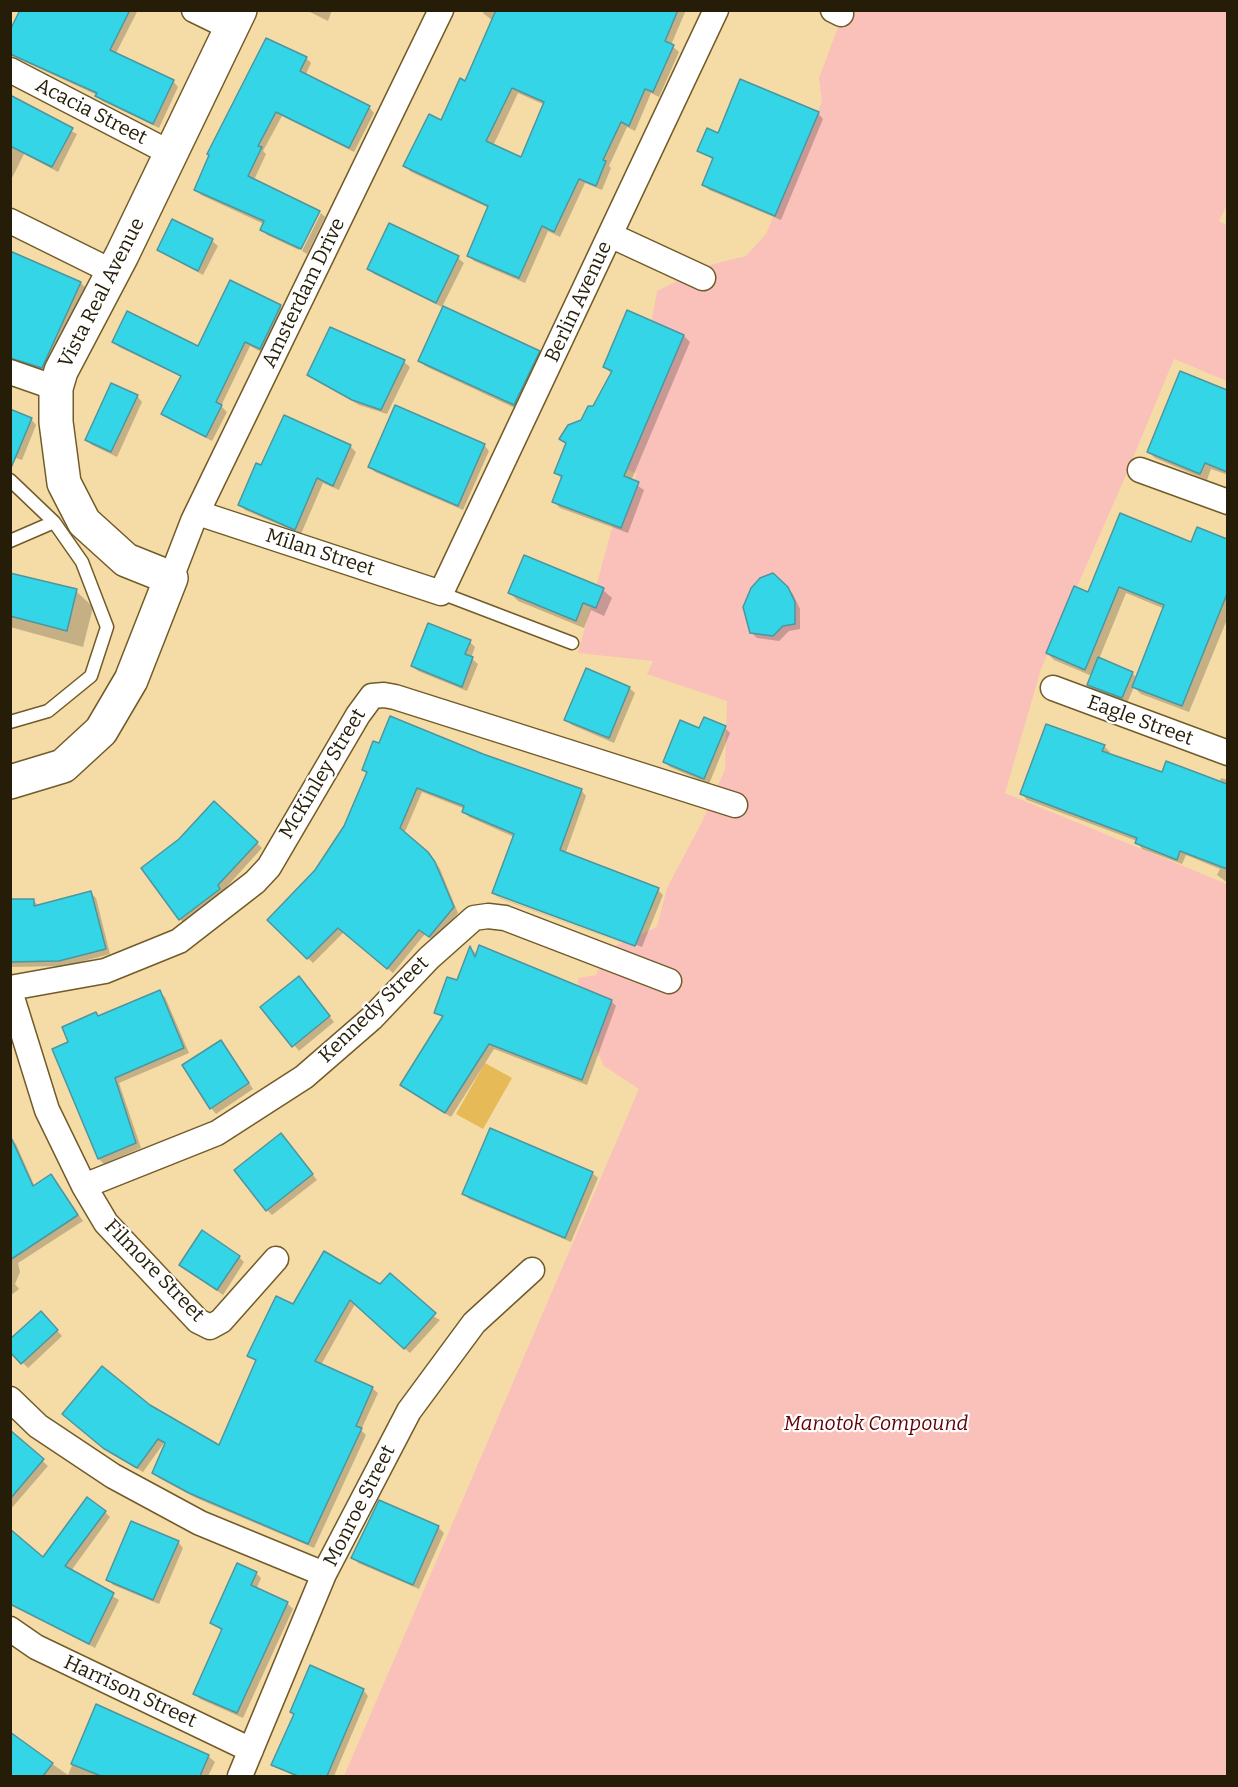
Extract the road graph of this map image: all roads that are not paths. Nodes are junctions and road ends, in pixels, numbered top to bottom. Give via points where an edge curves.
1 (194, 10) edge
2 (441, 10) edge
3 (716, 10) edge
4 (236, 19) edge
5 (10, 70) edge
6 (171, 154) junction
7 (10, 221) edge
8 (610, 235) junction
9 (113, 272) junction
10 (703, 278) dead end
11 (10, 372) edge
12 (56, 388) junction
13 (1140, 470) dead end
14 (10, 480) edge
15 (1227, 502) edge
16 (198, 513) junction
17 (54, 522) junction
18 (10, 541) edge
19 (171, 578) junction
20 (441, 593) junction
21 (572, 643) dead end
22 (1053, 688) dead end
23 (10, 722) edge
24 (1227, 753) edge
25 (10, 782) edge
26 (735, 805) dead end
27 (669, 981) dead end
28 (10, 989) edge
29 (84, 1186) junction
30 (276, 1260) dead end
31 (532, 1270) dead end
32 (10, 1399) edge
33 (324, 1574) junction
34 (10, 1629) edge
35 (252, 1750) junction
36 (240, 1776) edge

1 - 4 street
2 - 16 street, Amsterdam Drive
3 - 8 street, Berlin Avenue
4 - 6 street, Vista Real Avenue
5 - 6 street, Acacia Street
6 - 9 street, Vista Real Avenue
7 - 9 street
8 - 10 street
8 - 20 street, Berlin Avenue
9 - 12 street, Vista Real Avenue via 61,371
11 - 12 street
12 - 19 street, Vista Real Avenue via 64,483 84,522 126,560
13 - 15 street
14 - 17 lane
16 - 19 street, Amsterdam Drive
16 - 20 street, Milan Street
17 - 18 lane
17 - 23 lane via 82,562 106,627 91,676 48,711
19 - 25 street via 131,680 101,731 63,766
20 - 21 lane
22 - 24 street, Eagle Street
26 - 28 street, McKinley Street via 395,697 372,696 269,867 255,882 179,941 105,971
27 - 29 street, Kennedy Street via 505,918 474,918 372,1018 304,1077 217,1133
28 - 29 street, Filmore Street via 47,1110
29 - 30 street, Filmore Street via 106,1223 198,1321 210,1328 221,1322
31 - 33 street, Monroe Street via 474,1323 409,1411
32 - 33 street via 38,1426 113,1476 200,1523
33 - 35 street, Monroe Street
34 - 35 street, Harrison Street via 36,1647
35 - 36 street, Monroe Street

